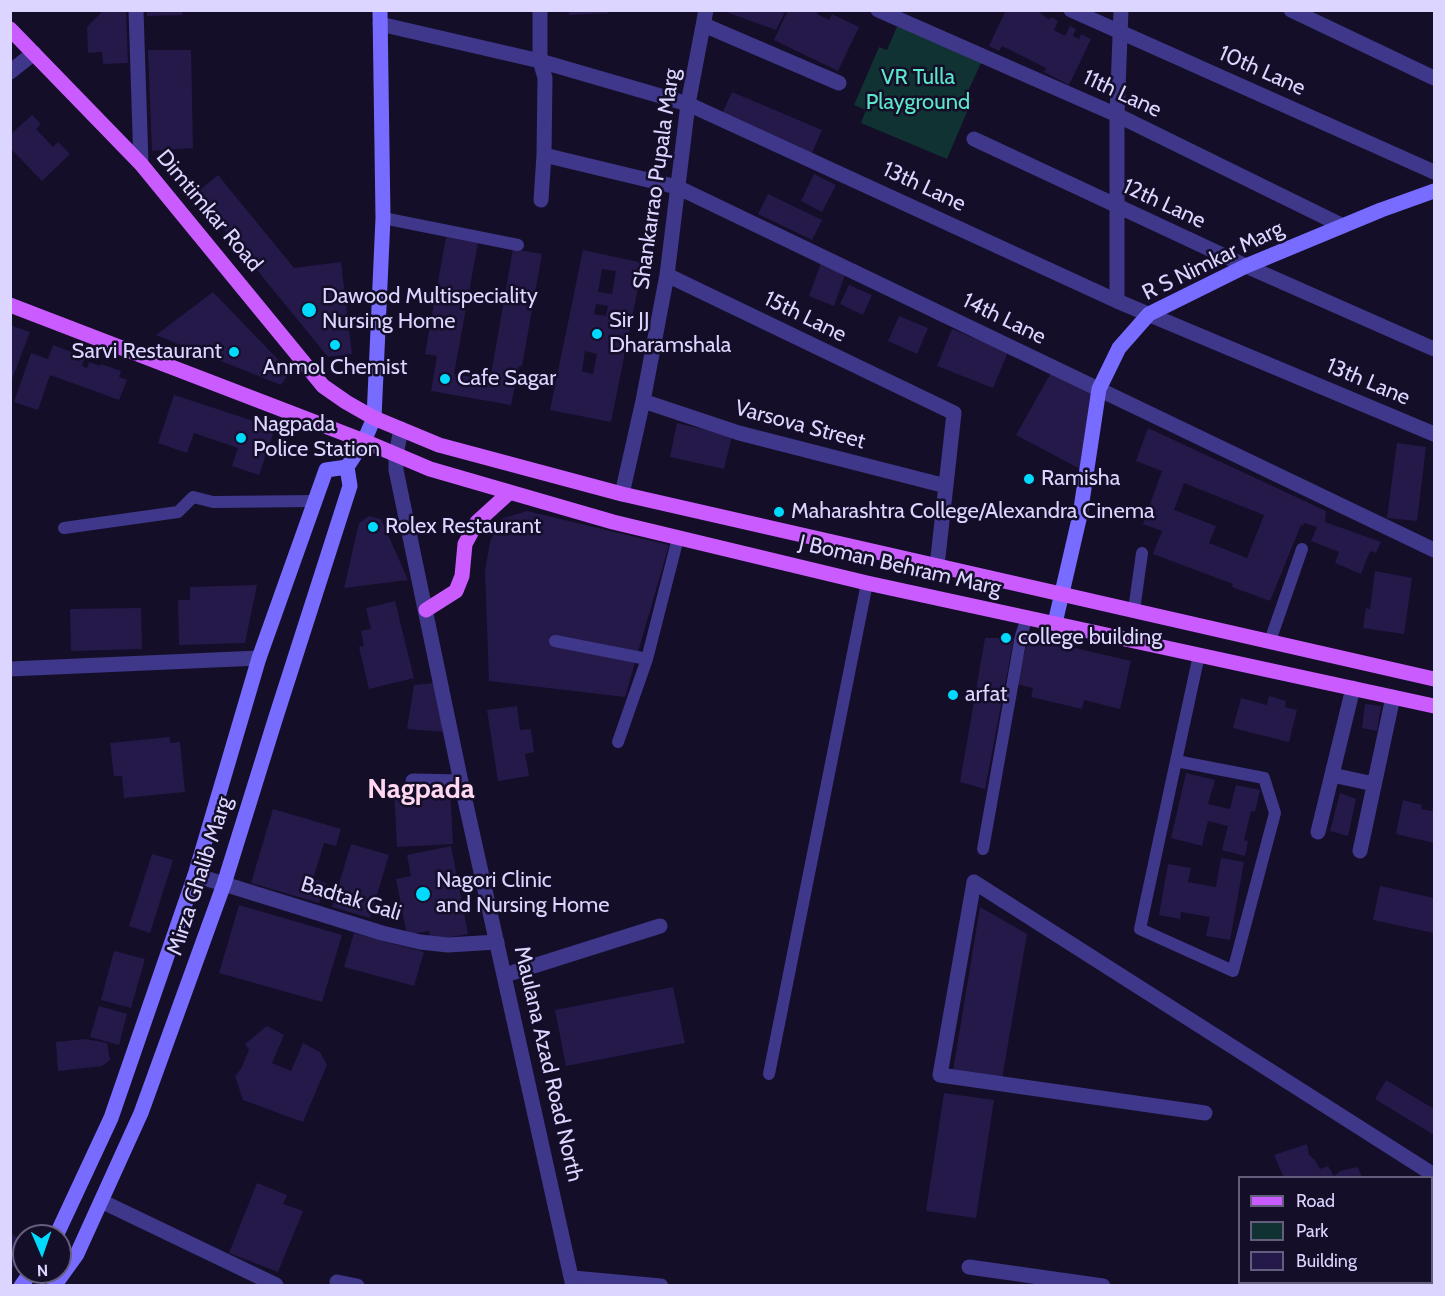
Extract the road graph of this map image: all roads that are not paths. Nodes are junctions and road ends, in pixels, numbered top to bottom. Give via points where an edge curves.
1 (136, 10) edge
2 (540, 10) edge
3 (878, 10) edge
4 (1071, 10) edge
5 (1121, 10) edge
6 (1291, 10) edge
7 (380, 17) edge
8 (705, 18) edge
9 (10, 28) edge
10 (1120, 33) junction
11 (34, 53) junction
12 (540, 61) junction
13 (10, 72) edge
14 (1434, 78) edge
15 (839, 83) dead end
16 (688, 104) junction
17 (1117, 115) junction
18 (974, 139) dead end
19 (544, 154) junction
20 (141, 164) junction
21 (1434, 172) edge
22 (677, 187) junction
23 (1434, 191) edge
24 (541, 200) dead end
25 (1115, 206) junction
26 (383, 218) junction
27 (1343, 226) junction
28 (518, 245) dead end
29 (1246, 267) junction
30 (667, 275) junction
31 (1117, 301) junction
32 (10, 305) edge
33 (1149, 314) junction
34 (1434, 349) edge
35 (1099, 389) junction
36 (643, 401) junction
37 (374, 418) junction
38 (401, 429) junction
39 (1434, 434) edge
40 (364, 441) junction
41 (396, 455) junction
42 (347, 467) junction
43 (946, 486) junction
44 (510, 492) junction
45 (622, 494) junction
46 (315, 501) junction
47 (64, 528) dead end
48 (678, 538) junction
49 (1302, 549) dead end
50 (1434, 550) edge
51 (1142, 553) dead end
52 (937, 566) junction
53 (867, 583) junction
54 (1063, 594) junction
55 (426, 610) junction
56 (1134, 610) junction
57 (1027, 617) junction
58 (1055, 623) junction
59 (555, 640) dead end
60 (1270, 641) junction
61 (1199, 655) junction
62 (259, 658) junction
63 (647, 659) junction
64 (10, 669) edge
65 (1434, 679) edge
66 (1353, 688) junction
67 (1393, 697) junction
68 (1434, 706) edge
69 (618, 742) dead end
70 (1176, 761) junction
71 (1332, 776) junction
72 (412, 781) dead end
73 (461, 782) junction
74 (1374, 784) junction
75 (1318, 832) dead end
76 (982, 849) dead end
77 (1360, 851) dead end
78 (195, 876) junction
79 (224, 884) junction
80 (660, 926) dead end
81 (498, 942) junction
82 (505, 975) junction
83 (769, 1074) dead end
84 (1204, 1113) dead end
85 (1434, 1175) edge
86 (101, 1201) junction
87 (62, 1224) edge
88 (969, 1267) dead end
89 (337, 1282) dead end
90 (573, 1282) edge
91 (54, 1286) edge
92 (276, 1286) edge
93 (357, 1286) edge
94 (661, 1286) edge
95 (1103, 1286) edge

1 - 20 street
2 - 12 street
3 - 17 street, 11th Lane
4 - 10 street, 10th Lane
5 - 10 street
6 - 14 street
7 - 12 street, 13th Lane
7 - 26 main road
8 - 15 street
8 - 16 street, Shankarrao Pupala Marg
9 - 11 main road, Dimtimkar Road
10 - 17 street
10 - 21 street, 10th Lane
11 - 13 street
11 - 20 main road, Dimtimkar Road
12 - 16 street, 13th Lane
12 - 19 street via 545,78
16 - 22 street, Shankarrao Pupala Marg
16 - 31 street, 13th Lane
17 - 25 street
17 - 27 street, 11th Lane
18 - 25 street, 12th Lane
19 - 22 street, 14th Lane
19 - 24 street
20 - 37 main road, Dimtimkar Road via 323,386
22 - 30 street, Shankarrao Pupala Marg
22 - 35 street, 14th Lane
23 - 27 main road, R S Nimkar Marg
25 - 29 street, 12th Lane
25 - 31 street
26 - 28 lane
26 - 37 main road
27 - 29 main road, R S Nimkar Marg
29 - 33 main road, R S Nimkar Marg
29 - 34 street, 12th Lane
30 - 36 street, Shankarrao Pupala Marg
30 - 43 street, 15th Lane via 954,413
31 - 33 street, 13th Lane
32 - 40 main road, J Boman Behram Marg
33 - 35 main road, R S Nimkar Marg via 1119,348
33 - 39 street, 13th Lane
35 - 50 street, 14th Lane
35 - 54 main road, R S Nimkar Marg via 1080,515
36 - 43 street, Varsova Street via 739,433
36 - 45 street, Shankarrao Pupala Marg
37 - 38 main road, J Boman Behram Marg
37 - 40 main road
38 - 41 street, Maulana Azad Road North
38 - 45 main road, J Boman Behram Marg via 439,445
40 - 41 main road, J Boman Behram Marg
40 - 42 main road
41 - 44 main road, J Boman Behram Marg
41 - 55 street, Maulana Azad Road North
42 - 46 main road, Mirza Ghalib Marg via 326,470
42 - 79 main road, Mirza Ghalib Marg via 350,486
43 - 52 street
44 - 48 main road, J Boman Behram Marg
44 - 55 main road via 477,522 465,544 462,576 456,591
45 - 52 main road, J Boman Behram Marg
46 - 47 lane via 213,502 193,497 178,512
46 - 62 main road, Mirza Ghalib Marg
48 - 53 main road, J Boman Behram Marg
48 - 63 lane
49 - 60 lane
51 - 56 lane
52 - 54 main road, J Boman Behram Marg
53 - 57 main road, J Boman Behram Marg
53 - 83 lane
54 - 56 main road, J Boman Behram Marg
54 - 58 main road, R S Nimkar Marg
55 - 73 street, Maulana Azad Road North
56 - 60 main road, J Boman Behram Marg
57 - 58 main road, J Boman Behram Marg
57 - 76 lane
58 - 61 main road, J Boman Behram Marg
59 - 63 lane
60 - 65 main road, J Boman Behram Marg
61 - 66 main road, J Boman Behram Marg
61 - 70 lane
62 - 64 street
62 - 78 main road, Mirza Ghalib Marg
63 - 69 lane
66 - 67 main road, J Boman Behram Marg
66 - 71 street
67 - 68 main road, J Boman Behram Marg
67 - 74 street
70 - 70 lane via 1140,929 1233,971 1275,813 1264,778
71 - 74 street
71 - 75 street
72 - 73 street
73 - 81 street, Maulana Azad Road North
74 - 77 street
78 - 79 street, Badtak Gali
78 - 87 main road, Mirza Ghalib Marg via 111,1118
79 - 81 street, Badtak Gali via 420,942
79 - 86 main road, Mirza Ghalib Marg via 141,1113
80 - 82 street
81 - 82 street, Maulana Azad Road North
82 - 90 street, Maulana Azad Road North
84 - 85 street via 940,1075 974,882
86 - 91 main road, Mirza Ghalib Marg via 77,1254
86 - 92 street
88 - 95 street
89 - 93 street
90 - 94 street

